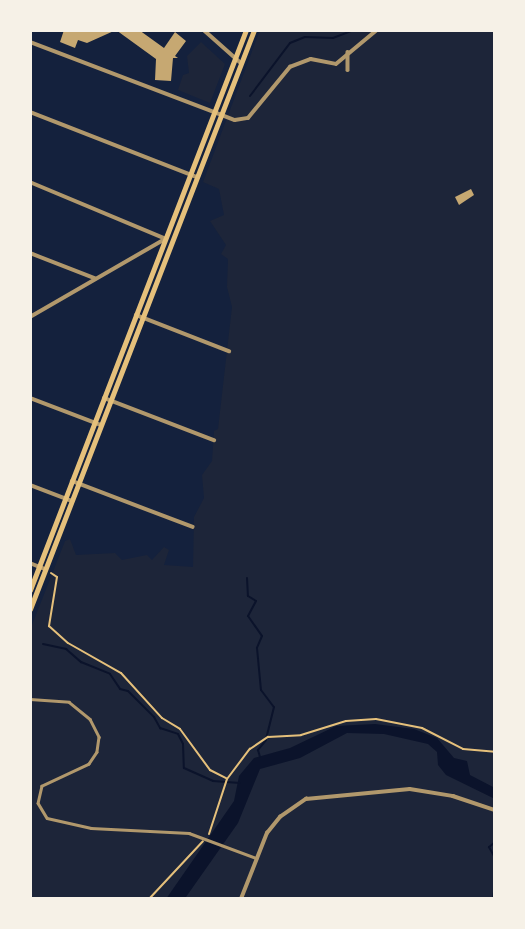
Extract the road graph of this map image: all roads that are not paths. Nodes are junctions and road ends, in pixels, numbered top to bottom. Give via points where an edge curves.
1 (204, 30) edge
2 (246, 30) edge
3 (254, 30) edge
4 (377, 30) edge
5 (30, 42) edge
6 (348, 51) junction
7 (234, 60) junction
8 (241, 63) junction
9 (348, 70) dead end
10 (30, 112) edge
11 (214, 112) junction
12 (221, 115) junction
13 (190, 174) junction
14 (197, 177) junction
15 (30, 182) edge
16 (165, 239) junction
17 (172, 242) junction
18 (30, 253) edge
19 (94, 278) junction
20 (135, 315) junction
21 (30, 317) edge
22 (142, 318) junction
23 (229, 351) dead end
24 (30, 398) edge
25 (107, 399) junction
26 (98, 424) junction
27 (214, 440) dead end
28 (75, 482) junction
29 (30, 485) edge
30 (68, 500) junction
31 (193, 527) dead end
32 (30, 564) edge
33 (45, 569) junction
34 (30, 590) edge
35 (30, 609) edge
36 (30, 699) edge
37 (495, 810) edge
38 (256, 858) junction
39 (242, 899) edge

1 - 7 street
2 - 7 main road
3 - 8 main road
4 - 6 street
5 - 11 street
6 - 9 street
6 - 12 street via 335,64 315,59 290,67 248,118
7 - 8 street
7 - 11 main road
8 - 12 main road
10 - 13 street
11 - 12 street
11 - 13 main road
12 - 14 main road
13 - 14 street
13 - 16 main road
14 - 17 main road
15 - 16 street
16 - 17 street
16 - 19 street
16 - 20 main road
17 - 22 main road
18 - 19 street
19 - 21 street
20 - 22 street
20 - 25 main road
22 - 23 street
22 - 25 main road
24 - 26 street
25 - 26 main road
25 - 27 street
26 - 28 main road
28 - 30 main road
28 - 31 street
29 - 30 street
30 - 33 main road
32 - 33 street
33 - 34 main road
33 - 35 main road
36 - 38 street via 69,702 90,719 99,737 97,752 87,765 43,786 38,803 47,818 91,828 194,834
37 - 38 street via 427,791 323,795 306,799 280,817
38 - 39 street

